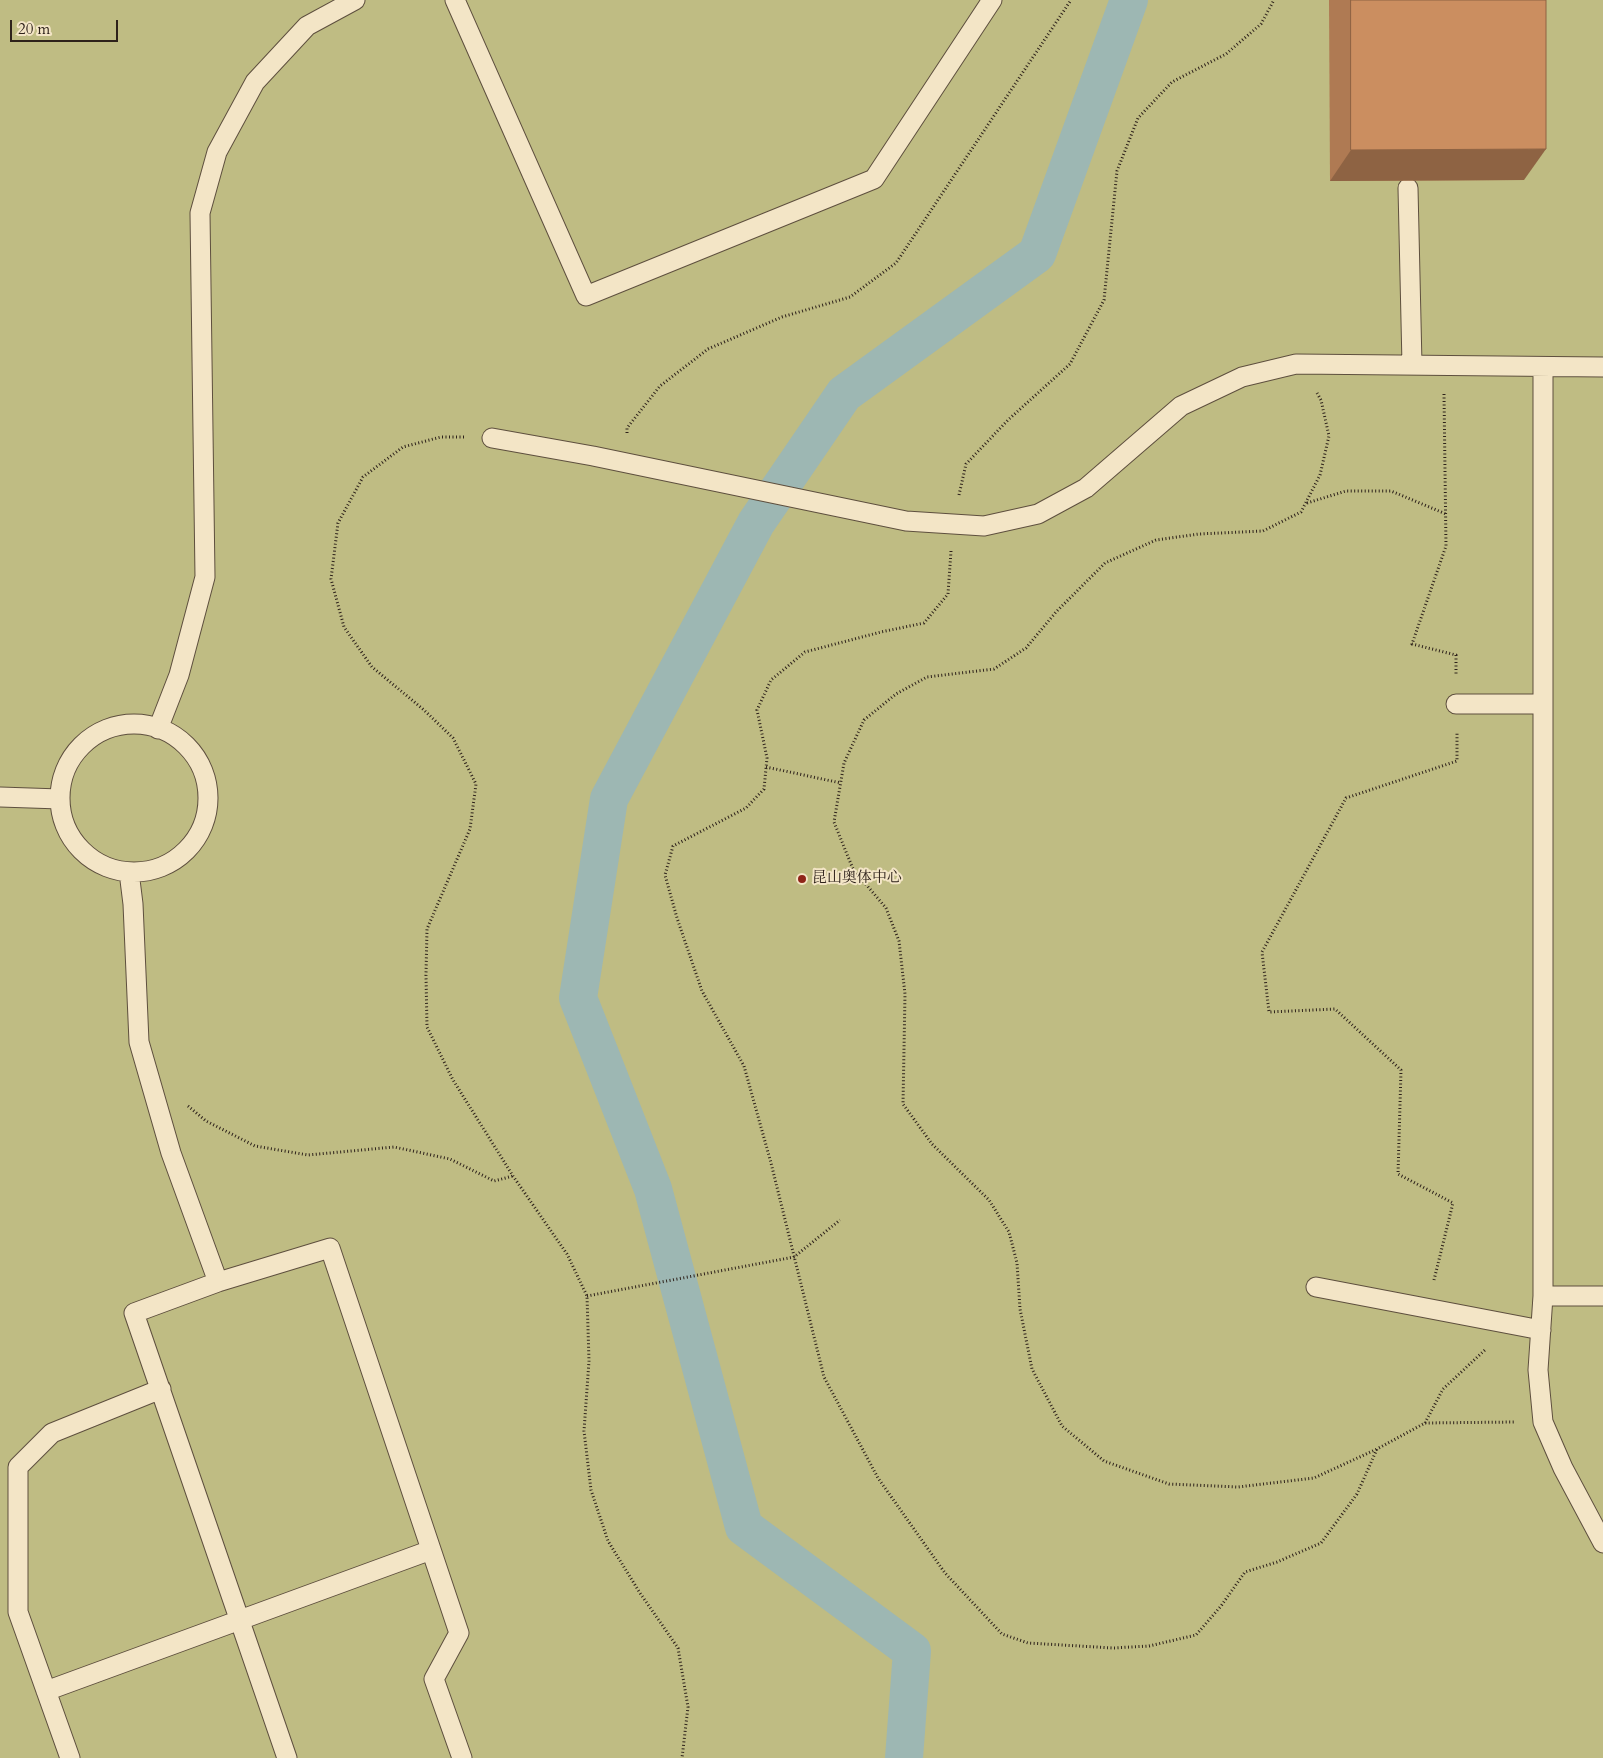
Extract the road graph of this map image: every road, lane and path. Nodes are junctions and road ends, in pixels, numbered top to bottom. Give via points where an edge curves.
1 (355, 0) edge
2 (455, 0) edge
3 (992, 0) edge
4 (1071, 0) edge
5 (1274, 0) edge
6 (1408, 188) dead end
7 (1296, 364) junction
8 (1412, 365) junction
9 (1444, 366) junction
10 (1543, 367) junction
11 (1603, 367) edge
12 (492, 438) joint
13 (624, 462) junction
14 (1306, 503) junction
15 (1446, 514) junction
16 (953, 525) junction
17 (1456, 704) junction
18 (1543, 704) junction
19 (158, 729) junction
20 (766, 767) junction
21 (840, 783) junction
22 (0, 797) edge
23 (60, 799) junction
24 (129, 872) junction
25 (184, 1102) dead end
26 (513, 1176) junction
27 (840, 1220) dead end
28 (794, 1257) junction
29 (218, 1282) junction
30 (1316, 1287) dead end
31 (587, 1296) junction
32 (1543, 1296) junction
33 (1603, 1296) edge
34 (1427, 1308) junction
35 (1512, 1324) junction
36 (1541, 1330) junction
37 (161, 1389) junction
38 (1543, 1422) junction
39 (1425, 1423) junction
40 (1377, 1449) junction
41 (1603, 1543) edge
42 (431, 1550) junction
43 (240, 1620) junction
44 (46, 1691) junction
45 (70, 1758) edge
46 (287, 1758) edge
47 (462, 1758) edge
48 (682, 1758) edge

1 - 19 lane via 307,26 255,82 216,152 200,213 205,577 179,675
2 - 3 lane via 586,296 874,178
4 - 13 path via 896,263 850,297 782,317 708,349 660,386 627,428
5 - 16 path via 1262,24 1226,54 1172,82 1138,118 1117,171 1104,300 1070,364 1008,420 966,464
6 - 8 lane
7 - 8 lane
7 - 14 path via 1322,400 1329,436 1320,475
7 - 16 lane via 1242,377 1181,406 1086,488 1038,514 984,526
8 - 9 lane
9 - 10 lane
9 - 15 path
10 - 11 lane
10 - 18 lane
12 - 13 lane
12 - 26 path via 441,437 403,448 363,477 338,523 331,579 344,627 372,667 453,738 476,784 470,829 427,929 427,1027 453,1080
13 - 16 lane via 906,521
14 - 15 path via 1346,491 1391,491
14 - 21 path via 1302,512 1263,531 1156,540 1105,563 1056,612 1026,648 994,669 927,677 896,694 864,720 844,763
15 - 17 path via 1446,546 1412,644 1456,655
16 - 20 path via 948,594 924,623 805,652 771,680 758,710
17 - 18 lane
17 - 34 path via 1457,761 1346,798 1262,952 1269,1012 1335,1009 1401,1070 1398,1174 1453,1203
18 - 32 lane
19 - 23 lane via 147,725 122,725 99,732 80,746 66,766
19 - 24 lane via 171,733 190,749 203,770 209,795 206,820 194,842 176,859 154,870
20 - 21 path
20 - 28 path via 764,789 746,808 673,846 665,875 702,991 744,1066
21 - 40 path via 834,822 853,869 886,908 900,941 905,994 902,1104 932,1144 989,1200 1009,1232 1017,1263 1020,1309 1032,1369 1062,1426 1104,1461 1169,1484 1238,1487 1314,1478
22 - 23 lane
23 - 24 lane via 69,835 84,854 104,866
24 - 29 lane via 139,1042 171,1153
25 - 26 path via 206,1121 255,1146 308,1154 394,1147 450,1159 494,1181
26 - 31 path via 567,1254
27 - 28 path
28 - 31 path
28 - 40 path via 824,1377 878,1478 945,1574 1002,1634 1028,1643 1113,1648 1149,1646 1196,1635 1244,1572 1322,1543 1357,1494
29 - 37 lane via 134,1313
29 - 42 lane via 330,1248
30 - 34 lane
31 - 48 path via 589,1361 584,1431 591,1490 608,1541 678,1648 688,1707
32 - 33 lane
32 - 36 lane
34 - 35 lane
35 - 36 lane
35 - 39 path via 1443,1389
36 - 38 lane via 1538,1370
37 - 43 lane
37 - 44 lane via 52,1433 18,1467 18,1612
38 - 39 path
38 - 41 lane
39 - 40 path
42 - 43 lane
42 - 47 lane via 459,1633 434,1679
43 - 44 lane
43 - 46 lane
44 - 45 lane

